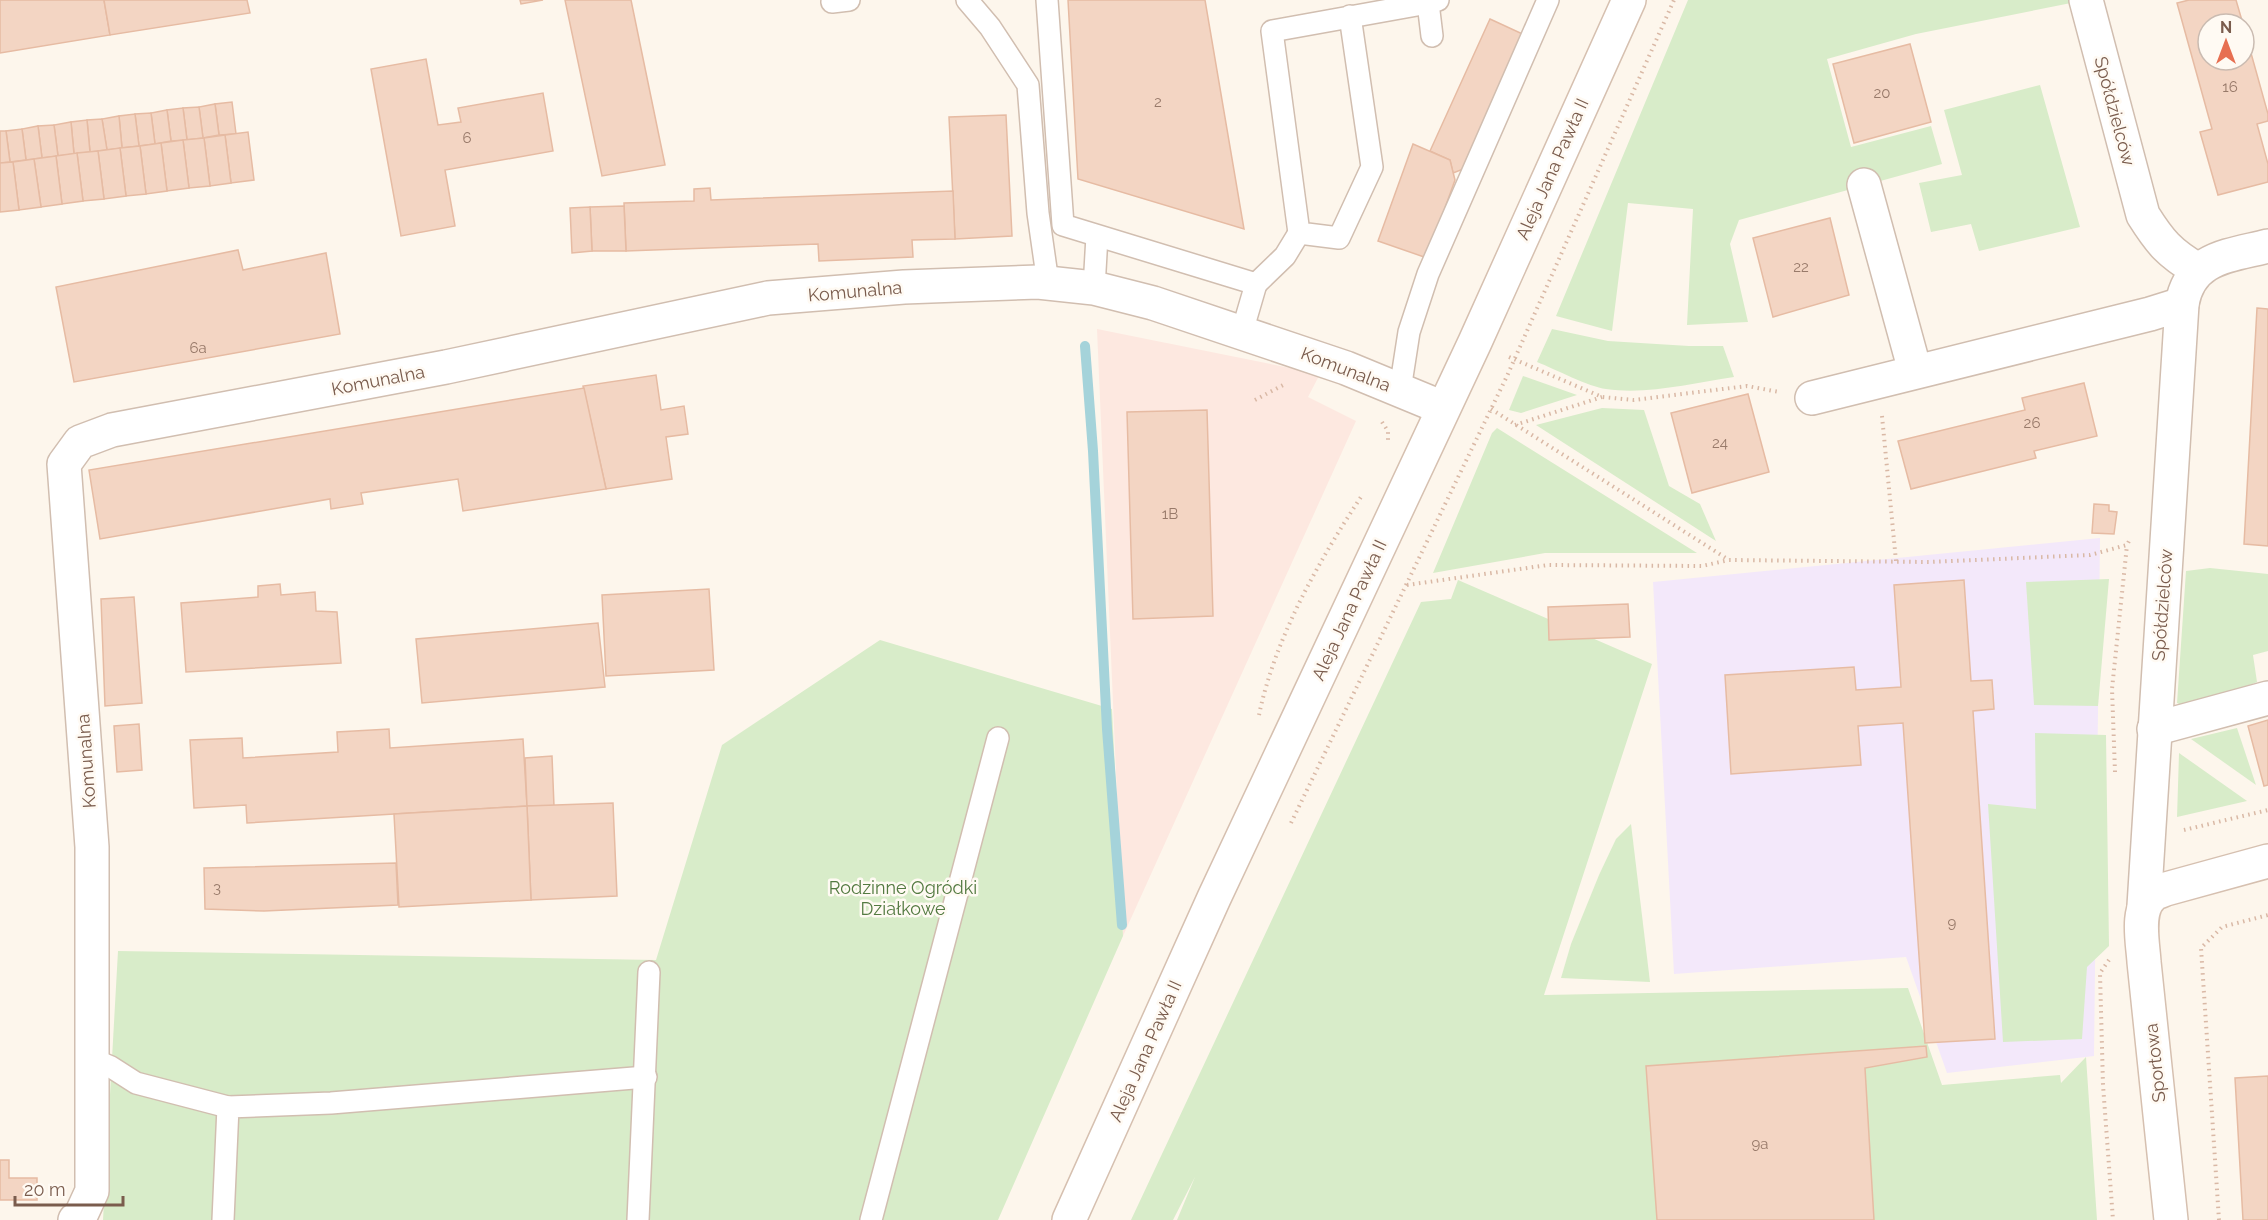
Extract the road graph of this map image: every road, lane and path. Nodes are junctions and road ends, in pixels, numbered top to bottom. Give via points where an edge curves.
1 (967, 0) edge
2 (1047, 0) edge
3 (1548, 0) edge
4 (1629, 0) edge
5 (1674, 0) edge
6 (2086, 0) edge
7 (1433, 1) edge
8 (1350, 16) junction
9 (1432, 36) dead end
10 (1864, 185) dead end
11 (1299, 233) junction
12 (1097, 236) junction
13 (2268, 246) edge
14 (2198, 270) junction
15 (1048, 283) junction
16 (1256, 284) junction
17 (1094, 288) junction
18 (2182, 304) junction
19 (1242, 332) junction
20 (1512, 358) junction
21 (1915, 371) junction
22 (1879, 380) junction
23 (1400, 390) junction
24 (1602, 397) junction
25 (1812, 398) joint
26 (1443, 408) junction
27 (1491, 409) junction
28 (1515, 425) junction
29 (2134, 530) dead end
30 (1729, 560) junction
31 (1896, 561) junction
32 (1406, 585) junction
33 (2268, 698) edge
34 (2154, 729) junction
35 (998, 738) dead end
36 (1288, 830) dead end
37 (2268, 861) edge
38 (2144, 906) junction
39 (2268, 915) edge
40 (649, 972) dead end
41 (92, 1059) junction
42 (646, 1077) junction
43 (228, 1107) junction
44 (79, 1219) edge
45 (223, 1220) edge
46 (638, 1220) edge
47 (871, 1220) edge
48 (1069, 1220) edge
49 (2170, 1220) edge
50 (2219, 1220) edge

1 - 15 lane via 1028,85
2 - 12 lane via 1063,225
3 - 23 lane via 1428,274 1409,332
4 - 26 street, Aleja Jana Pawła II
5 - 20 path
6 - 14 street, Spółdzielców via 2143,215 2159,242
7 - 8 lane
7 - 9 lane
8 - 11 lane via 1372,167 1340,237
8 - 11 lane via 1272,31
10 - 21 street
11 - 16 lane via 1285,255
12 - 16 lane
12 - 17 lane
13 - 14 street via 2219,258
14 - 18 street, Spółdzielców via 2184,287
15 - 17 street, Komunalna
15 - 41 street, Komunalna via 904,287 768,298 446,367 112,430 80,442 64,465 93,847
16 - 19 lane
17 - 19 street, Komunalna
18 - 21 street
18 - 34 street, Spółdzielców
19 - 23 street, Komunalna
20 - 24 path
20 - 27 path
21 - 22 street
22 - 25 street
22 - 31 path
23 - 26 street, Komunalna
24 - 25 path via 1634,400 1747,386
24 - 28 path
26 - 48 street, Aleja Jana Pawła II
27 - 28 path
27 - 32 path
28 - 30 path
29 - 31 path via 2127,545 2090,555
30 - 31 path
30 - 32 path via 1702,566 1548,565
32 - 36 path
33 - 34 street
34 - 38 street, Spółdzielców
35 - 47 lane
37 - 38 street via 2166,889 2153,895
38 - 49 street, Sportowa via 2142,929
39 - 50 path via 2222,927 2201,948
40 - 42 lane
41 - 43 lane via 136,1083
41 - 44 street, Komunalna via 92,1191
42 - 43 lane via 331,1103
42 - 46 lane
43 - 45 lane

